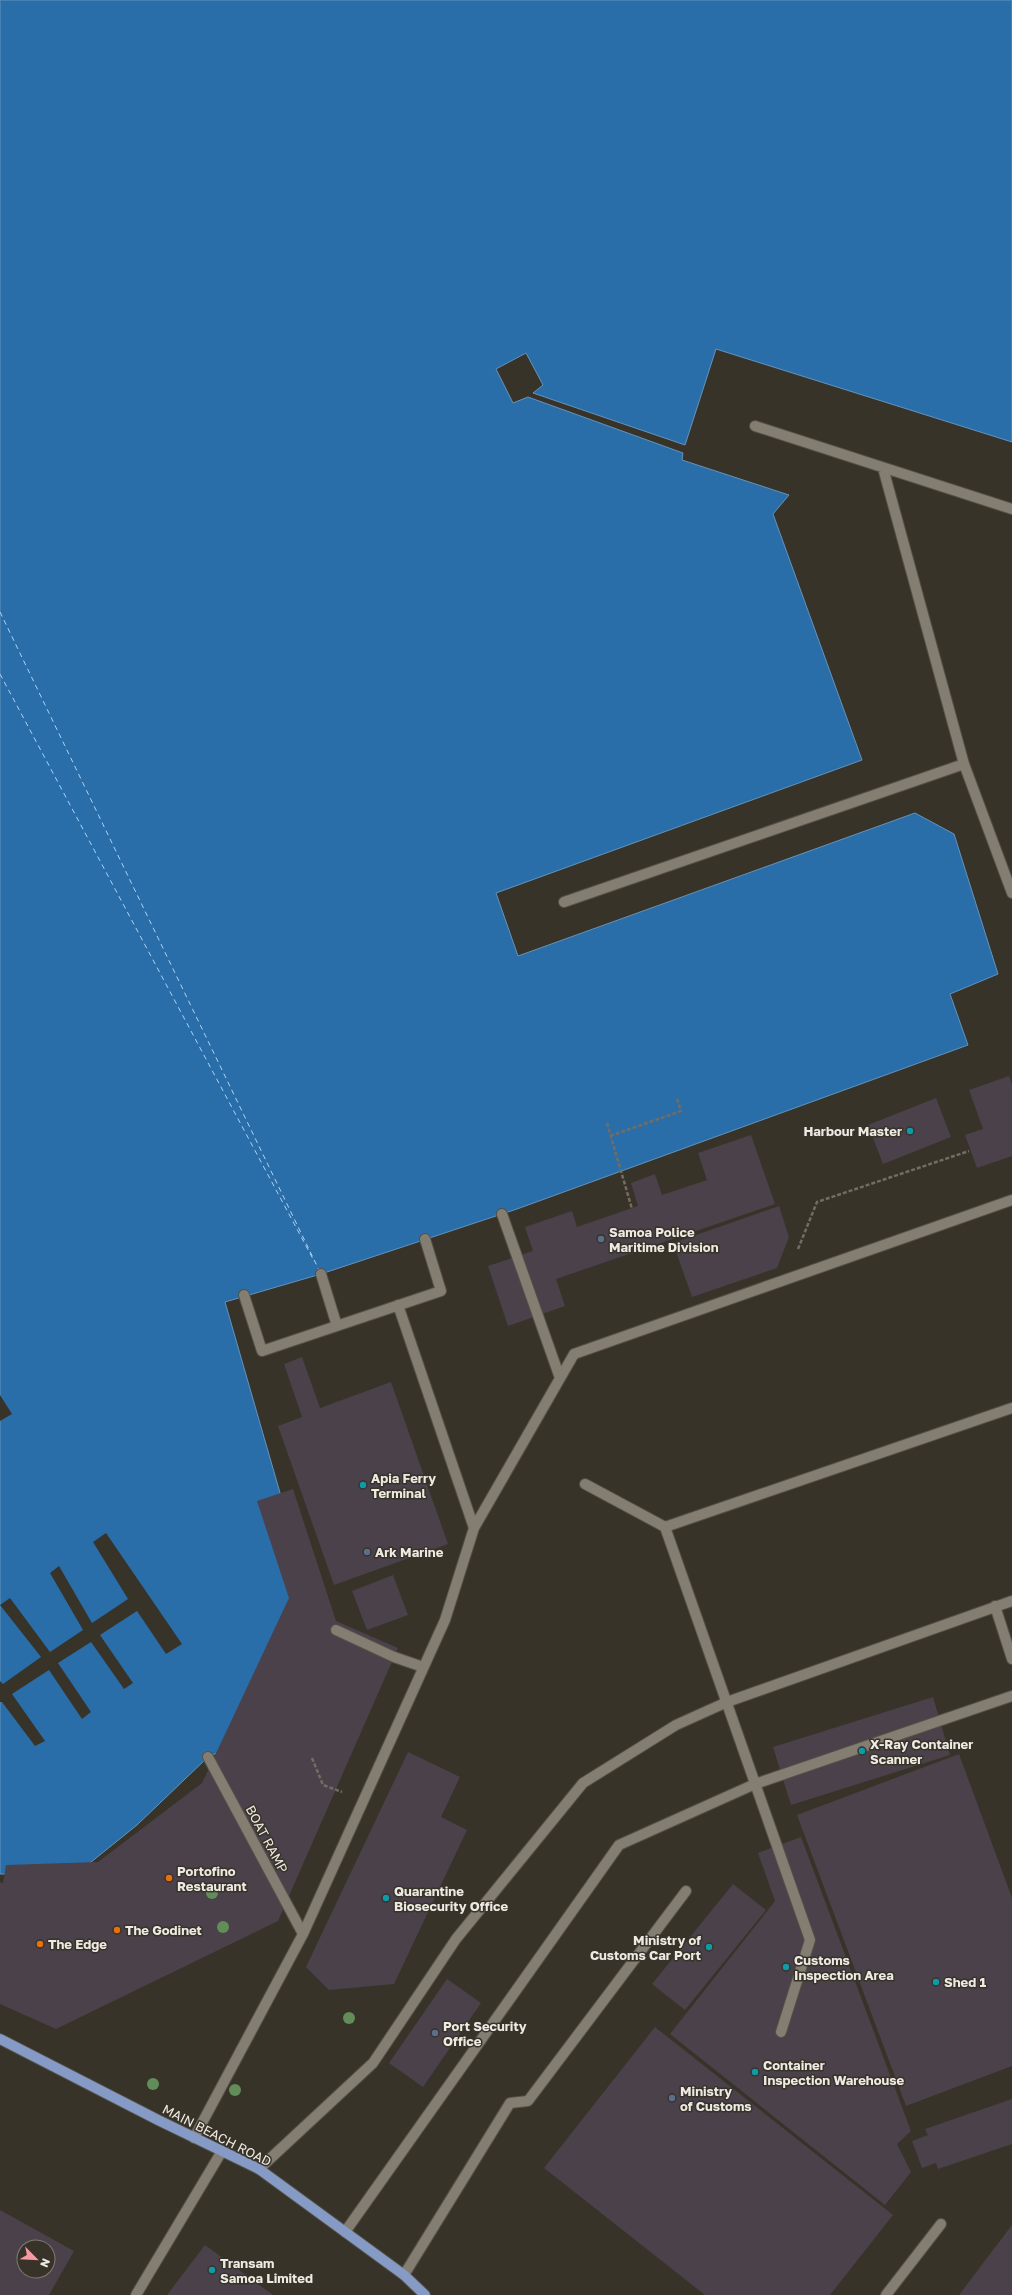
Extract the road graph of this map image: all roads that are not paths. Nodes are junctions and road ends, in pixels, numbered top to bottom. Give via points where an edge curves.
1 (755, 426) dead end
2 (883, 468) junction
3 (1012, 509) edge
4 (964, 764) junction
5 (1012, 893) edge
6 (564, 902) dead end
7 (1012, 1200) edge
8 (502, 1214) dead end
9 (425, 1240) dead end
10 (321, 1274) dead end
11 (244, 1295) dead end
12 (398, 1305) junction
13 (337, 1326) junction
14 (560, 1378) junction
15 (1012, 1408) edge
16 (585, 1484) dead end
17 (665, 1527) junction
18 (474, 1528) junction
19 (1012, 1601) edge
20 (995, 1606) junction
21 (336, 1630) dead end
22 (1012, 1659) edge
23 (423, 1667) junction
24 (1012, 1696) edge
25 (727, 1702) junction
26 (208, 1757) dead end
27 (755, 1784) junction
28 (686, 1891) dead end
29 (303, 1934) junction
30 (781, 2032) dead end
31 (0, 2039) edge
32 (194, 2138) junction
33 (222, 2152) junction
34 (259, 2169) junction
35 (941, 2224) dead end
36 (346, 2232) junction
37 (404, 2275) junction
38 (136, 2295) edge
39 (425, 2295) edge
40 (886, 2295) edge

1 - 2 lane
2 - 3 lane
2 - 4 lane
4 - 5 lane
4 - 6 lane
7 - 14 lane via 574,1354
8 - 14 lane
9 - 12 lane via 441,1291
10 - 13 lane
11 - 13 lane via 262,1351
12 - 13 lane
12 - 18 lane
14 - 18 lane
15 - 17 lane
16 - 17 lane
17 - 25 lane
18 - 23 lane via 445,1620
19 - 20 lane
20 - 22 lane
20 - 25 lane
21 - 23 lane via 394,1657
23 - 29 lane
24 - 27 lane
25 - 27 lane
25 - 34 lane via 676,1725 583,1782 456,1939 373,2063
26 - 29 lane, BOAT RAMP
27 - 30 lane via 810,1940
27 - 36 lane via 619,1845
28 - 37 lane via 528,2101 510,2103
29 - 32 lane
31 - 32 main road, MAIN BEACH ROAD
32 - 33 main road, MAIN BEACH ROAD
33 - 34 main road, MAIN BEACH ROAD
33 - 38 lane
34 - 36 main road, MAIN BEACH ROAD
35 - 40 lane
36 - 37 main road, MAIN BEACH ROAD
37 - 39 main road, MAIN BEACH ROAD

